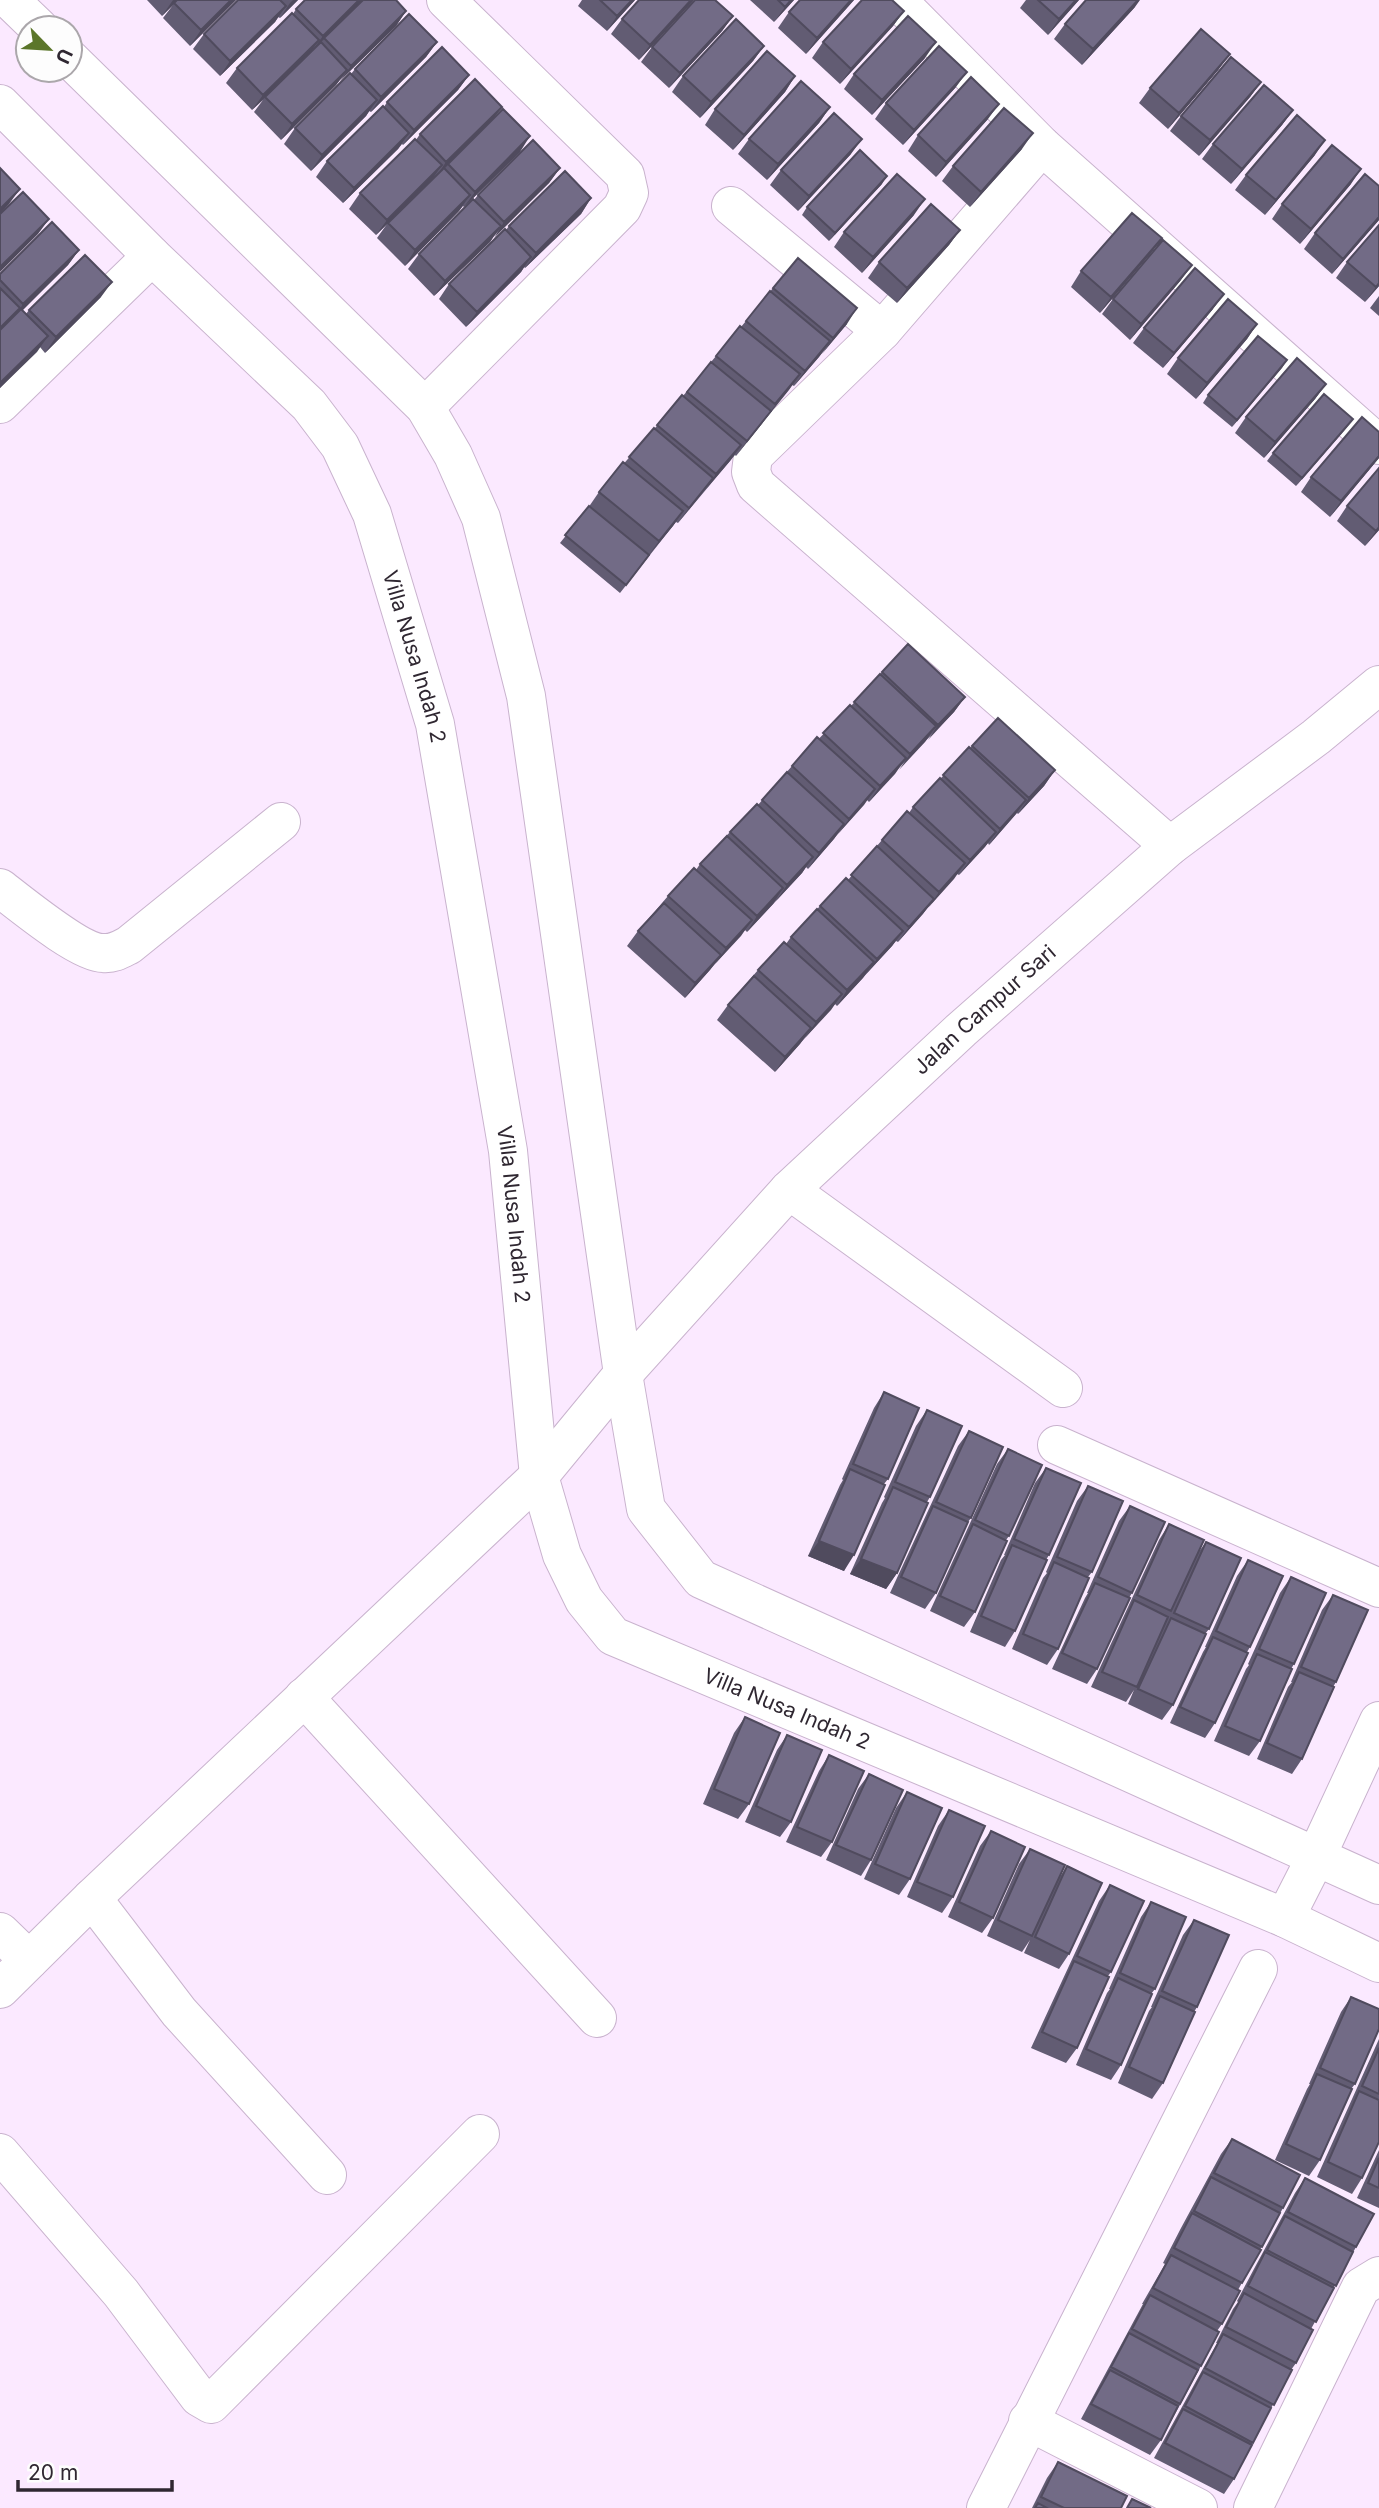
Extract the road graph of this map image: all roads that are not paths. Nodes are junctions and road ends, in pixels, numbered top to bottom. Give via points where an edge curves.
1 (10, 0) edge
2 (446, 0) edge
3 (897, 0) edge
4 (24, 14) edge
5 (84, 72) edge
6 (0, 104) edge
7 (1042, 146) junction
8 (731, 206) dead end
9 (152, 256) junction
10 (882, 331) junction
11 (0, 404) edge
12 (425, 407) junction
13 (1379, 445) edge
14 (1379, 685) edge
15 (281, 822) dead end
16 (1170, 846) junction
17 (0, 888) edge
18 (789, 1190) junction
19 (623, 1374) junction
20 (1063, 1388) dead end
21 (1057, 1445) dead end
22 (539, 1476) junction
23 (1379, 1588) edge
24 (304, 1697) junction
25 (1379, 1721) edge
26 (1317, 1856) junction
27 (1379, 1885) edge
28 (92, 1898) junction
29 (1285, 1918) junction
30 (0, 1931) edge
31 (29, 1960) junction
32 (1379, 1963) edge
33 (1258, 1969) dead end
34 (0, 1989) edge
35 (597, 2018) dead end
36 (480, 2134) dead end
37 (0, 2152) edge
38 (327, 2175) dead end
39 (1379, 2276) edge
40 (1028, 2421) junction
41 (986, 2508) edge
42 (1198, 2508) edge
43 (1253, 2508) edge

1 - 4 street
2 - 12 street via 625,175 629,193 622,208
3 - 7 street
5 - 12 street
6 - 9 street, Villa Nusa Indah 2
7 - 10 street
7 - 13 street
8 - 10 street
9 - 11 street
9 - 22 street, Villa Nusa Indah 2 via 309,405 340,446 372,514 435,724 508,1151
10 - 16 street via 753,456 751,472 756,485
12 - 19 street via 481,518 526,696
14 - 16 street, Jalan Campur Sari
15 - 17 street via 116,952 101,954 76,943
16 - 18 street, Jalan Campur Sari
18 - 19 street, Jalan Campur Sari
18 - 20 street
19 - 22 street, Jalan Campur Sari
19 - 26 street via 646,1509 701,1579
21 - 23 street
22 - 24 street, Jalan Campur Sari
22 - 29 street, Villa Nusa Indah 2 via 562,1555 584,1600 613,1636
24 - 28 street, Jalan Campur Sari
24 - 35 street
25 - 26 street
26 - 27 street
26 - 29 street
28 - 31 street, Jalan Campur Sari
28 - 38 street via 179,2012
29 - 32 street, Villa Nusa Indah 2
30 - 31 street
31 - 34 street, Jalan Campur Sari
33 - 40 street
36 - 37 street via 211,2404 199,2397 121,2293
39 - 43 street via 1361,2287
40 - 41 street
40 - 42 street

